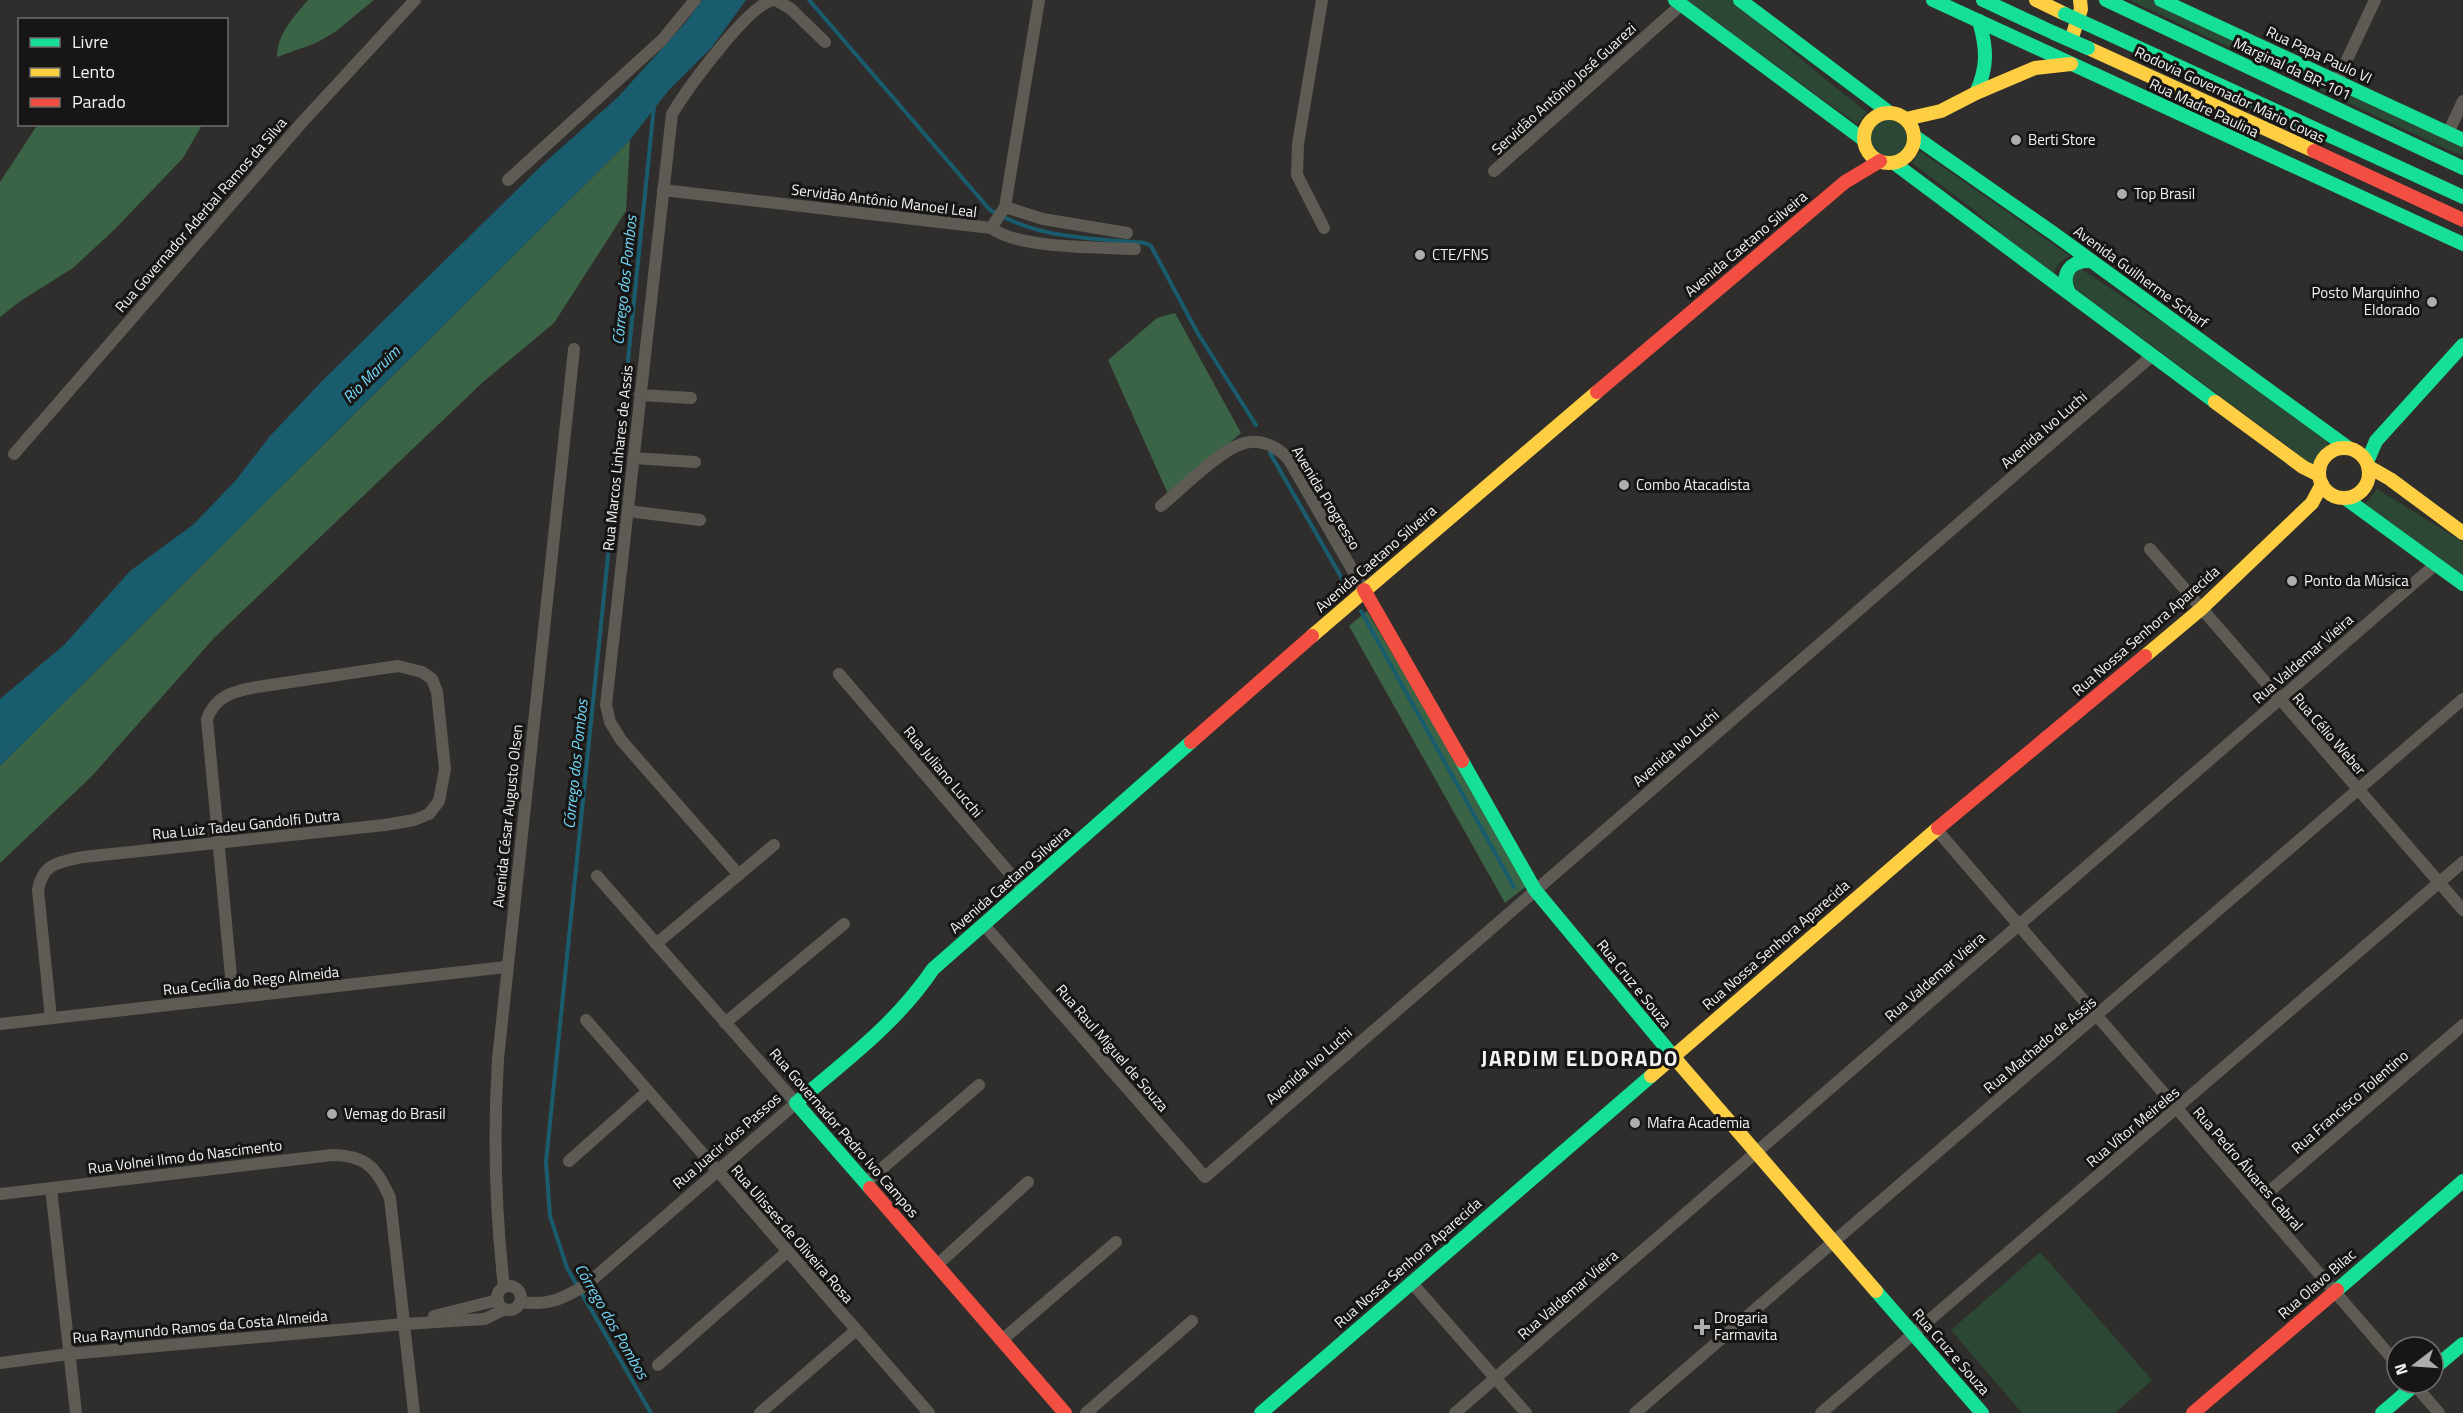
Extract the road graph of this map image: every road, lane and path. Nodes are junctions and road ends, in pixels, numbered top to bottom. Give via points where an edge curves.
1 (415, 0) edge
2 (695, 0) edge
3 (774, 0) edge
4 (1039, 0) edge
5 (1322, 0) edge
6 (1740, 0) edge
7 (1933, 0) edge
8 (1983, 0) edge
9 (2036, 0) edge
10 (2080, 0) edge
11 (2104, 0) edge
12 (2161, 0) edge
13 (2375, 0) edge
14 (1678, 2) edge
15 (1978, 21) junction
16 (825, 42) dead end
17 (2053, 56) junction
18 (2071, 64) junction
19 (2337, 81) junction
20 (1976, 93) junction
21 (2463, 101) edge
22 (1941, 111) junction
23 (1890, 113) junction
24 (1906, 119) junction
25 (2448, 133) junction
26 (1914, 134) junction
27 (2463, 140) edge
28 (1865, 143) junction
29 (2441, 158) junction
30 (1887, 162) junction
31 (2463, 162) edge
32 (2463, 168) edge
33 (1494, 171) dead end
34 (508, 180) dead end
35 (1845, 182) junction
36 (663, 190) junction
37 (2463, 197) edge
38 (1004, 208) junction
39 (2463, 220) edge
40 (991, 226) junction
41 (1324, 228) dead end
42 (1127, 233) dead end
43 (2463, 244) edge
44 (1135, 249) dead end
45 (2091, 261) junction
46 (2069, 293) junction
47 (2463, 345) edge
48 (574, 350) dead end
49 (2153, 355) junction
50 (640, 395) junction
51 (691, 398) dead end
52 (2376, 441) junction
53 (2350, 448) junction
54 (14, 454) dead end
55 (633, 458) junction
56 (695, 462) dead end
57 (2368, 465) junction
58 (2320, 480) junction
59 (2340, 497) junction
60 (2312, 503) junction
61 (1161, 506) dead end
62 (628, 511) junction
63 (700, 520) dead end
64 (2463, 533) edge
65 (2150, 549) dead end
66 (2436, 564) junction
67 (2463, 584) edge
68 (1364, 590) junction
69 (2201, 609) junction
70 (839, 674) dead end
71 (2463, 699) edge
72 (2279, 700) junction
73 (2358, 790) junction
74 (1936, 829) junction
75 (218, 844) junction
76 (774, 845) dead end
77 (2463, 862) edge
78 (739, 875) junction
79 (597, 876) dead end
80 (2439, 883) junction
81 (1024, 890) junction
82 (1535, 890) junction
83 (2463, 910) edge
84 (844, 924) dead end
85 (984, 925) junction
86 (2018, 925) junction
87 (656, 944) junction
88 (506, 967) junction
89 (933, 969) joint
90 (233, 998) junction
91 (2097, 1016) junction
92 (51, 1018) junction
93 (586, 1020) dead end
94 (725, 1023) junction
95 (0, 1024) edge
96 (2463, 1025) edge
97 (1673, 1056) junction
98 (979, 1085) dead end
99 (648, 1090) junction
100 (796, 1103) junction
101 (2177, 1109) junction
102 (1756, 1152) junction
103 (569, 1161) dead end
104 (1219, 1164) joint
105 (718, 1171) junction
106 (2463, 1181) edge
107 (1028, 1182) dead end
108 (865, 1183) junction
109 (51, 1188) junction
110 (0, 1194) edge
111 (2257, 1202) junction
112 (1833, 1241) junction
113 (1116, 1242) dead end
114 (788, 1251) junction
115 (937, 1265) junction
116 (1411, 1282) junction
117 (504, 1287) junction
118 (2334, 1291) junction
119 (520, 1302) junction
120 (501, 1304) junction
121 (1192, 1321) dead end
122 (404, 1324) junction
123 (856, 1330) junction
124 (1913, 1333) junction
125 (1002, 1340) junction
126 (2463, 1344) edge
127 (2385, 1350) edge
128 (69, 1354) junction
129 (2445, 1359) edge
130 (0, 1363) edge
131 (658, 1365) dead end
132 (1495, 1378) junction
133 (2402, 1395) edge
134 (2424, 1395) edge
135 (925, 1412) edge
136 (76, 1413) edge
137 (414, 1413) edge
138 (760, 1413) edge
139 (1065, 1413) edge
140 (1086, 1413) edge
141 (1261, 1413) edge
142 (1455, 1413) edge
143 (1526, 1413) edge
144 (1635, 1413) edge
145 (1821, 1413) edge
146 (1982, 1413) edge
147 (2193, 1413) edge
148 (2382, 1413) edge
149 (2439, 1413) edge

1 - 54 street, Rua Governador Aderbal Ramos da Silva via 319,103
2 - 34 street via 662,40
3 - 16 street, Rua Marcos Linhares de Assis via 784,4
3 - 36 street, Rua Marcos Linhares de Assis via 764,3 728,39 672,114
4 - 38 street
5 - 41 street via 1298,144 1297,175
6 - 23 main road
7 - 15 main road, Rua Madre Paulina
8 - 39 main road, Rodovia Governador Mário Covas, bridge
9 - 37 main road, Rodovia Governador Mário Covas, bridge
10 - 17 main road via 2073,34
11 - 18 main road via 2086,17 2076,35
11 - 29 main road, Marginal da BR-101
12 - 19 main road, Rua Papa Paulo VI
13 - 19 street
14 - 28 main road
14 - 33 street, Servidão Antônio José Guarezi
15 - 17 main road, Rua Madre Paulina
15 - 20 main road via 1988,65
17 - 18 main road, Rua Madre Paulina
18 - 20 main road via 2035,68
18 - 43 main road, Rua Madre Paulina
19 - 25 main road, Rua Papa Paulo VI
20 - 22 main road
21 - 25 street
22 - 24 main road
22 - 26 main road
23 - 24 main road
23 - 28 main road via 1869,124
24 - 26 main road
25 - 27 main road, Rua Papa Paulo VI
26 - 30 main road via 1911,150 1901,160
26 - 45 main road, Avenida Guilherme Scharf
28 - 30 main road via 1869,153
28 - 35 main road, Avenida Caetano Silveira
29 - 31 main road
29 - 32 main road, Marginal da BR-101
30 - 35 main road, Avenida Caetano Silveira
30 - 46 main road
35 - 68 main road, Avenida Caetano Silveira
36 - 40 street, Servidão Antônio Manoel Leal
36 - 50 street, Rua Marcos Linhares de Assis
38 - 40 street
38 - 42 street via 1043,219
40 - 44 street, Servidão Antônio Manoel Leal via 998,234 1011,238
45 - 46 main road via 2080,260 2068,269 2065,284
45 - 53 main road, Avenida Guilherme Scharf
46 - 49 main road
47 - 52 main road
48 - 88 street, Avenida César Augusto Olsen
49 - 58 main road
49 - 82 street, Avenida Ivo Luchi
50 - 51 street
50 - 55 street, Rua Marcos Linhares de Assis
52 - 53 main road
52 - 57 main road
53 - 57 main road via 2365,457
53 - 58 main road via 2336,448 2326,454 2320,464
55 - 56 street
55 - 62 street, Rua Marcos Linhares de Assis
57 - 59 main road via 2369,478 2364,488 2356,496
57 - 64 main road
58 - 59 main road via 2328,492
58 - 60 main road, Rua Nossa Senhora Aparecida
59 - 60 main road, Rua Nossa Senhora Aparecida
59 - 66 main road
60 - 69 main road, Rua Nossa Senhora Aparecida
61 - 68 street, Avenida Progresso via 1239,444 1262,442 1275,447 1289,460
62 - 63 street
62 - 78 street, Rua Marcos Linhares de Assis via 608,713 621,740
65 - 69 street, Rua Célio Weber
66 - 67 main road
66 - 72 street, Rua Valdemar Vieira
68 - 81 main road, Avenida Caetano Silveira
68 - 82 main road, Rua Cruz e Souza
69 - 72 street, Rua Célio Weber
69 - 74 main road, Rua Nossa Senhora Aparecida
70 - 81 street, Rua Juliano Lucchi
71 - 73 street, Rua Machado de Assis
72 - 73 street, Rua Célio Weber
72 - 86 street, Rua Valdemar Vieira
73 - 80 street, Rua Célio Weber
73 - 91 street, Rua Machado de Assis
74 - 86 street, Rua Pedro Álvares Cabral
74 - 97 main road, Rua Nossa Senhora Aparecida
75 - 75 street, Rua Luiz Tadeu Gandolfi Dutra via 207,719 210,708 220,699 236,691 398,666 432,679 437,692 445,769 439,801 429,814 385,825
75 - 90 street
75 - 92 street, Rua Luiz Tadeu Gandolfi Dutra via 83,857 63,861 40,876 38,890
76 - 78 street
77 - 80 street, Rua Vítor Meireles
78 - 87 street
79 - 87 street, Rua Governador Pedro Ivo Campos
80 - 83 street, Rua Célio Weber
80 - 101 street, Rua Vítor Meireles
81 - 85 main road, Avenida Caetano Silveira
82 - 97 main road, Rua Cruz e Souza
82 - 104 street, Avenida Ivo Luchi
84 - 94 street
85 - 89 main road, Avenida Caetano Silveira
85 - 104 street, Rua Raul Miguel de Souza via 1205,1177
86 - 91 street, Rua Pedro Álvares Cabral
86 - 102 street, Rua Valdemar Vieira
87 - 94 street, Rua Governador Pedro Ivo Campos
88 - 90 street, Rua Cecília do Rego Almeida
88 - 117 street, Avenida César Augusto Olsen via 494,1153
89 - 100 main road, Rua Juacir dos Passos via 895,1018
90 - 92 street, Rua Cecília do Rego Almeida
91 - 101 street, Rua Pedro Álvares Cabral
91 - 112 street, Rua Machado de Assis
92 - 95 street, Rua Cecília do Rego Almeida
93 - 99 street, Rua Ulisses de Oliveira Rosa
94 - 100 street, Rua Governador Pedro Ivo Campos
96 - 111 street, Rua Francisco Tolentino
97 - 102 main road, Rua Cruz e Souza
97 - 116 main road, Rua Nossa Senhora Aparecida
98 - 108 street
99 - 103 street
99 - 105 street, Rua Ulisses de Oliveira Rosa
100 - 105 street, Rua Juacir dos Passos
100 - 108 main road, Rua Governador Pedro Ivo Campos
101 - 111 street, Rua Pedro Álvares Cabral
101 - 124 street, Rua Vítor Meireles
102 - 112 main road, Rua Cruz e Souza
102 - 132 street, Rua Valdemar Vieira
105 - 114 street, Rua Ulisses de Oliveira Rosa
105 - 119 street, Rua Juacir dos Passos via 586,1285 551,1302
106 - 118 main road, Rua Olavo Bilac
107 - 115 street
108 - 115 main road, Rua Governador Pedro Ivo Campos
109 - 110 street, Rua Volnei Ilmo do Nascimento
109 - 122 street, Rua Volnei Ilmo do Nascimento via 332,1155 363,1160 386,1186 392,1205
109 - 128 street
111 - 118 street, Rua Pedro Álvares Cabral
112 - 124 main road, Rua Cruz e Souza
112 - 144 street, Rua Machado de Assis
113 - 125 street
114 - 123 street, Rua Ulisses de Oliveira Rosa
114 - 131 street
115 - 125 main road, Rua Governador Pedro Ivo Campos
116 - 132 street
116 - 141 main road, Rua Nossa Senhora Aparecida
117 - 119 street via 517,1288
117 - 120 street via 498,1293
118 - 127 street, Rua Pedro Álvares Cabral
118 - 147 main road, Rua Olavo Bilac
119 - 120 street via 513,1309
120 - 122 street, Rua Raymundo Ramos da Costa Almeida via 485,1319
121 - 140 street
122 - 128 street, Rua Raymundo Ramos da Costa Almeida
122 - 137 street
123 - 135 street, Rua Ulisses de Oliveira Rosa
123 - 138 street
124 - 145 street, Rua Vítor Meireles
124 - 146 main road, Rua Cruz e Souza
125 - 139 main road, Rua Governador Pedro Ivo Campos
126 - 129 main road
128 - 130 street, Rua Raymundo Ramos da Costa Almeida
128 - 136 street
132 - 142 street, Rua Valdemar Vieira
132 - 143 street
133 - 148 main road
134 - 149 street

